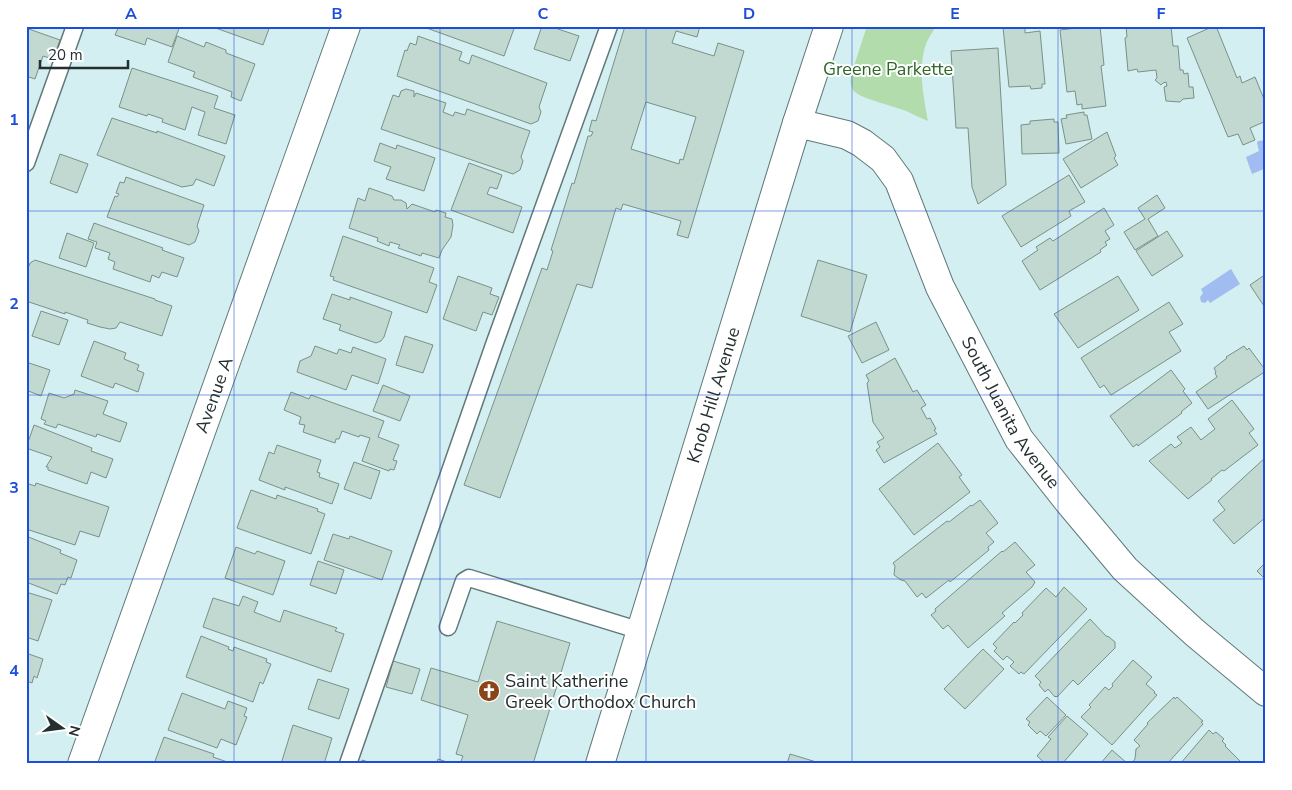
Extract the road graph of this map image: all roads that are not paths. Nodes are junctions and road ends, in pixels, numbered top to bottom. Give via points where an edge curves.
1 (75, 26) edge
2 (346, 26) edge
3 (608, 26) edge
4 (829, 26) edge
5 (797, 123) junction
6 (26, 163) edge
7 (448, 627) dead end
8 (640, 631) junction
9 (1266, 692) edge
10 (82, 764) edge
11 (348, 764) edge
12 (600, 764) edge

1 - 6 lane
2 - 10 street, Avenue A
3 - 11 lane
4 - 5 street, Knob Hill Avenue
5 - 8 street, Knob Hill Avenue
5 - 9 street, South Juanita Avenue via 848,135 883,159 899,181 940,287 1019,439 1125,569
7 - 8 lane via 464,581 469,578
8 - 12 street, Knob Hill Avenue

